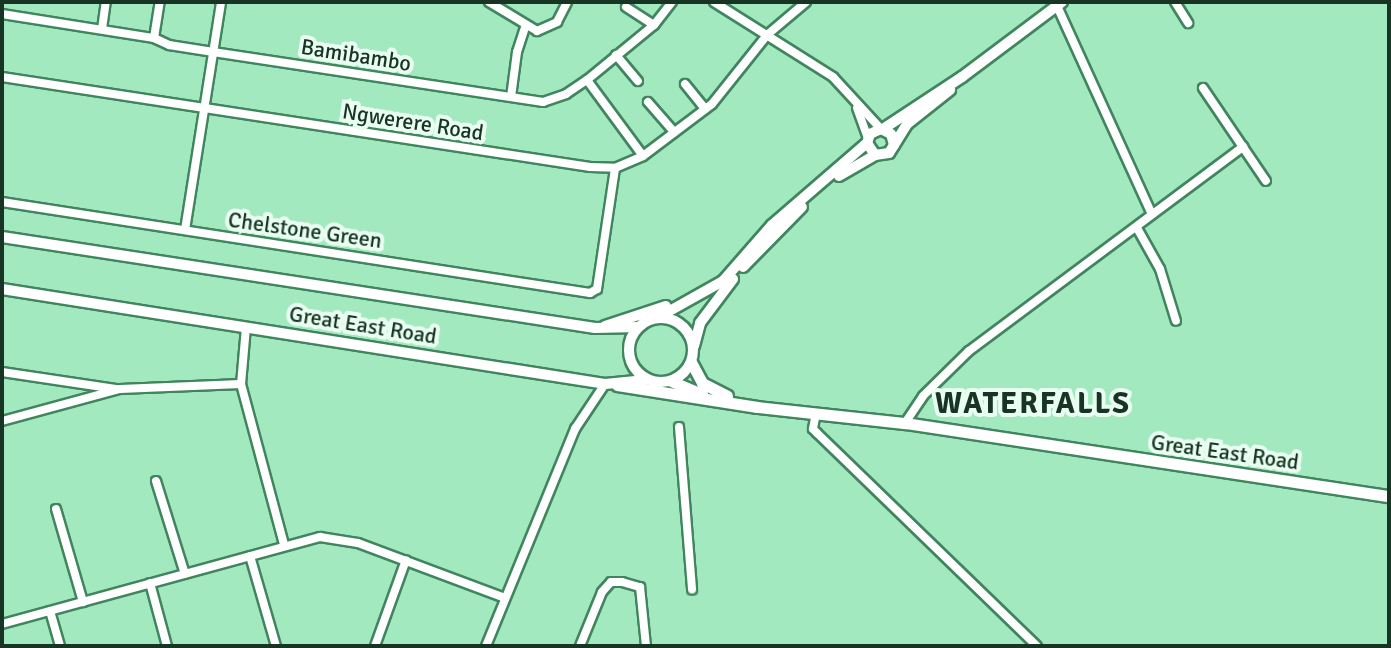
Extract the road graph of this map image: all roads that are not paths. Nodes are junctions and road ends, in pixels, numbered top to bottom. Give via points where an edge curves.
1 (106, 2) edge
2 (160, 2) edge
3 (221, 2) edge
4 (489, 2) edge
5 (567, 2) edge
6 (672, 2) edge
7 (714, 2) edge
8 (806, 2) edge
9 (1175, 2) edge
10 (1060, 4) edge
11 (626, 7) dead end
12 (2, 14) edge
13 (1188, 23) dead end
14 (526, 25) junction
15 (654, 25) junction
16 (102, 29) junction
17 (767, 35) junction
18 (154, 38) junction
19 (213, 52) junction
20 (616, 55) junction
21 (2, 77) edge
22 (962, 77) junction
23 (587, 80) junction
24 (638, 81) dead end
25 (685, 84) dead end
26 (1203, 88) dead end
27 (511, 97) junction
28 (853, 100) junction
29 (648, 102) dead end
30 (205, 107) junction
31 (860, 108) junction
32 (705, 109) junction
33 (897, 119) junction
34 (882, 129) junction
35 (674, 132) junction
36 (867, 140) junction
37 (894, 145) junction
38 (1243, 147) junction
39 (875, 155) junction
40 (643, 156) junction
41 (615, 168) junction
42 (1266, 181) dead end
43 (2, 202) edge
44 (1152, 214) junction
45 (1137, 228) junction
46 (185, 230) junction
47 (2, 237) edge
48 (2, 289) edge
49 (678, 305) junction
50 (657, 318) junction
51 (1176, 321) dead end
52 (246, 327) junction
53 (638, 327) junction
54 (595, 328) junction
55 (694, 346) junction
56 (691, 362) junction
57 (2, 372) edge
58 (646, 380) junction
59 (671, 381) junction
60 (241, 384) junction
61 (611, 385) junction
62 (120, 389) junction
63 (718, 400) junction
64 (770, 406) junction
65 (795, 410) junction
66 (823, 414) junction
67 (2, 421) edge
68 (905, 423) junction
69 (679, 427) dead end
70 (816, 429) junction
71 (156, 481) dead end
72 (1389, 496) edge
73 (56, 509) dead end
74 (284, 545) junction
75 (250, 556) junction
76 (406, 560) junction
77 (185, 574) junction
78 (150, 583) junction
79 (692, 589) dead end
80 (505, 598) junction
81 (83, 602) junction
82 (50, 611) junction
83 (2, 624) edge
84 (60, 646) edge
85 (167, 646) edge
86 (276, 646) edge
87 (375, 646) edge
88 (486, 646) edge
89 (580, 646) edge
90 (646, 646) edge
91 (1037, 646) edge

1 - 16 street
2 - 18 street
3 - 19 street
4 - 14 street
5 - 14 street via 557,22 544,30
6 - 15 street, Bamibambo
7 - 17 street
8 - 17 street, Ngwerere Road
9 - 13 street
10 - 22 main road
10 - 44 street
11 - 15 street
12 - 16 street, Bamibambo
14 - 27 street
15 - 20 street, Bamibambo
16 - 18 street, Bamibambo
17 - 28 street via 833,77
17 - 32 street, Ngwerere Road
18 - 19 street, Bamibambo
19 - 27 street, Bamibambo
19 - 30 street
20 - 23 street, Bamibambo
20 - 24 street
21 - 30 street, Ngwerere Road
22 - 33 main road
22 - 37 main road via 907,124
23 - 27 street, Bamibambo via 543,102
23 - 40 street
25 - 32 street
26 - 38 street
28 - 31 street
28 - 36 street
29 - 35 street
30 - 41 street, Ngwerere Road
30 - 46 street
31 - 33 street via 884,120
31 - 34 street
32 - 35 street, Ngwerere Road
33 - 34 main road
34 - 36 main road
34 - 37 main road
35 - 40 street, Ngwerere Road
36 - 39 main road
36 - 49 main road via 772,225 723,281
37 - 39 main road via 889,153
38 - 42 street
38 - 44 street
39 - 55 main road via 844,172 794,214 729,283 700,323
40 - 41 street, Ngwerere Road
41 - 46 street, Chelstone Green via 598,285 586,293
43 - 46 street, Chelstone Green
44 - 45 street
45 - 51 street via 1160,269
45 - 68 street via 969,351 923,396
47 - 54 main road, Great East Road
48 - 52 main road, Great East Road
49 - 50 main road
49 - 54 main road
50 - 53 main road
50 - 55 main road via 685,327
52 - 60 street
52 - 61 main road, Great East Road
53 - 54 main road, Great East Road
53 - 58 main road via 630,362
55 - 56 main road
56 - 59 main road
56 - 64 highway, Great East Road via 702,383 716,393
57 - 62 street
58 - 59 main road
58 - 61 main road
59 - 63 highway, Great East Road
60 - 62 street
60 - 74 street
61 - 63 highway, Great East Road
61 - 80 street via 575,429
62 - 67 street
63 - 64 highway, Great East Road
64 - 65 highway, Great East Road
65 - 66 highway, Great East Road
65 - 70 street
66 - 68 highway, Great East Road
66 - 70 street
66 - 70 street
68 - 72 highway, Great East Road
69 - 79 street
70 - 91 street
71 - 77 street
73 - 81 street
74 - 75 street
74 - 76 street via 334,538
75 - 77 street
75 - 86 street
76 - 80 street
76 - 87 street
77 - 78 street
78 - 81 street
78 - 85 street
80 - 88 street
81 - 82 street
82 - 83 street
82 - 84 street
89 - 90 street via 602,592 611,582 622,582 640,587

